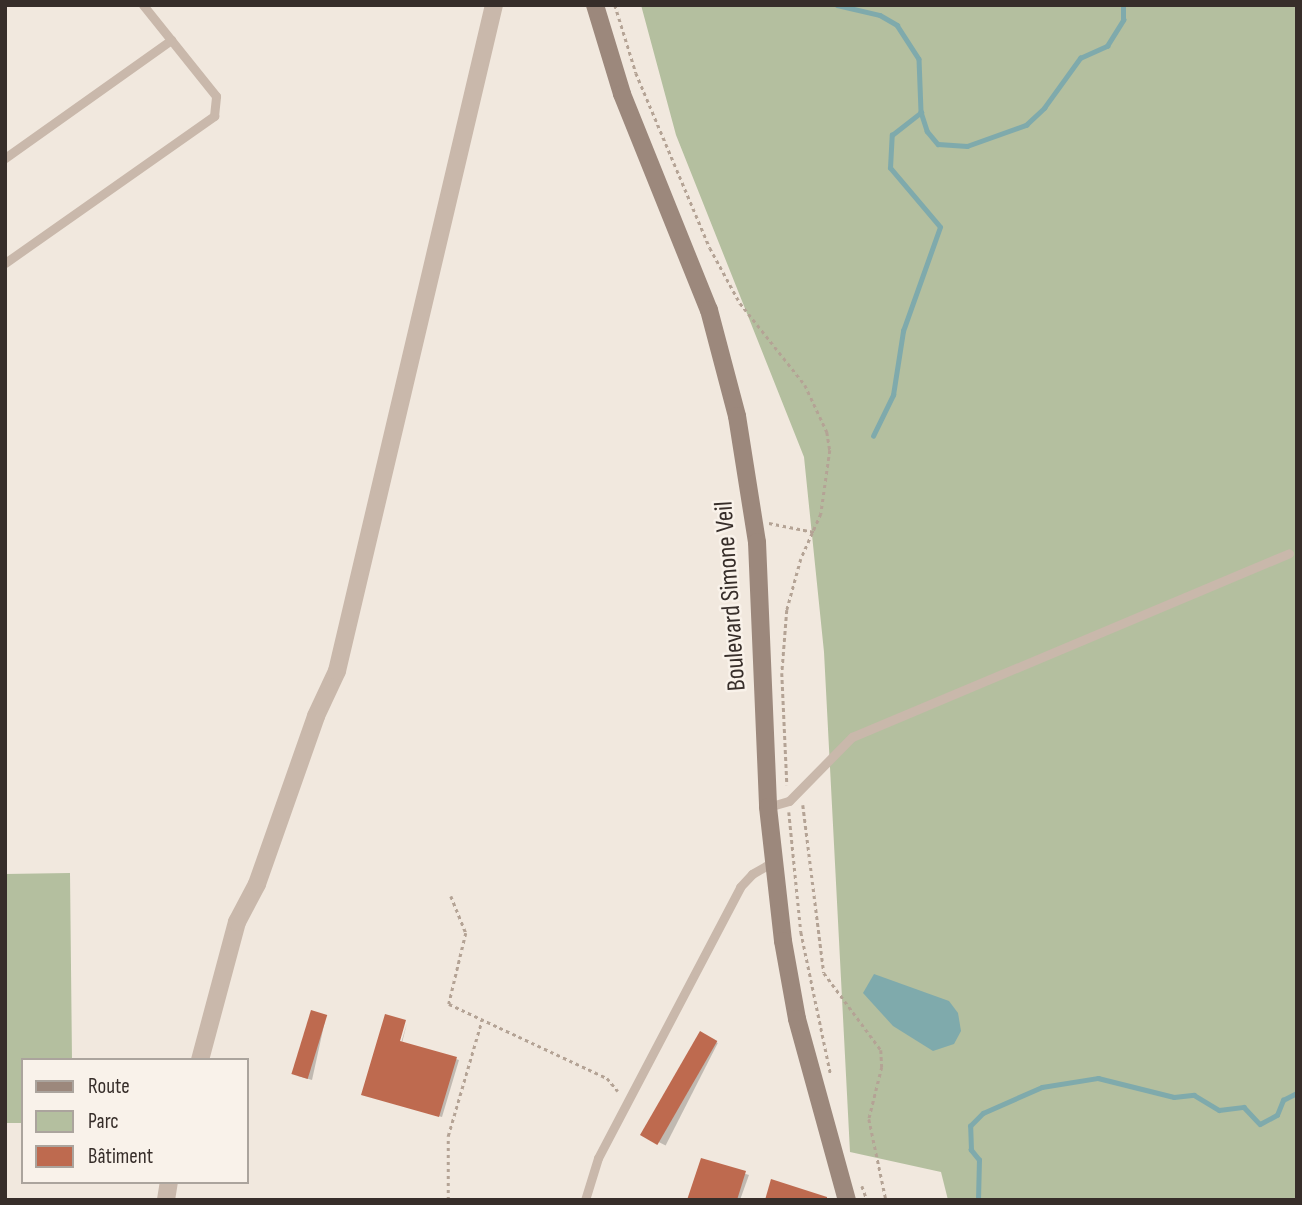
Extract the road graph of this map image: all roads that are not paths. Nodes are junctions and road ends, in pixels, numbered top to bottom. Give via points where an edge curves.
1 (143, 5) edge
2 (494, 5) edge
3 (596, 5) edge
4 (171, 40) junction
5 (5, 159) edge
6 (5, 263) edge
7 (1289, 553) dead end
8 (768, 807) junction
9 (773, 862) junction
10 (201, 1058) edge
11 (585, 1200) edge
12 (847, 1200) edge

1 - 4 lane
2 - 10 street via 337,671 316,716 257,884 237,922
3 - 8 main road, Boulevard Simone Veil via 622,94 713,323 737,416 754,519 765,647
4 - 5 lane
4 - 6 lane via 216,96 214,116
7 - 8 lane via 852,737 789,801
8 - 9 main road, Boulevard Simone Veil
9 - 11 lane via 740,887 598,1158
9 - 12 main road, Boulevard Simone Veil via 797,1019

